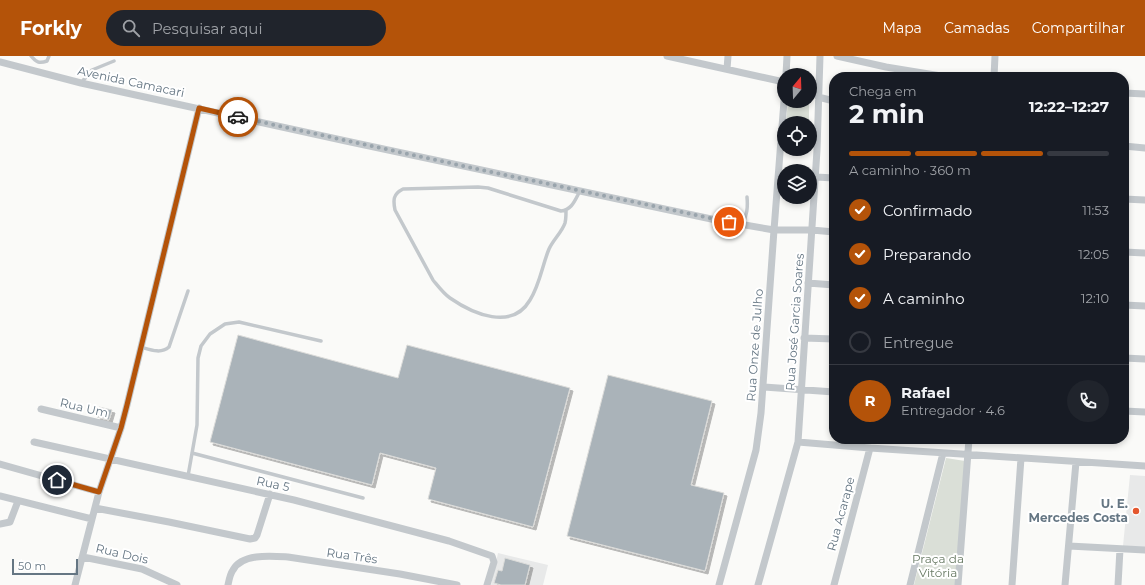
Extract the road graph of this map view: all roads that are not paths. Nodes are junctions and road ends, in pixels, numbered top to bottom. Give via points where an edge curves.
1 (31, 56) edge
2 (49, 56) edge
3 (667, 56) edge
4 (728, 56) edge
5 (788, 56) edge
6 (820, 56) edge
7 (837, 56) edge
8 (995, 56) edge
9 (682, 58) edge
10 (114, 61) dead end
11 (0, 62) edge
12 (787, 68) edge
13 (727, 69) junction
14 (916, 72) edge
15 (994, 72) edge
16 (777, 80) edge
17 (81, 83) junction
18 (1129, 93) edge
19 (1145, 94) edge
20 (818, 97) junction
21 (829, 100) edge
22 (199, 108) junction
23 (783, 108) edge
24 (1129, 146) edge
25 (1145, 148) edge
26 (817, 164) edge
27 (817, 176) edge
28 (829, 177) edge
29 (580, 191) junction
30 (747, 197) dead end
31 (1129, 199) edge
32 (1145, 200) edge
33 (814, 204) edge
34 (566, 211) junction
35 (742, 224) junction
36 (774, 230) junction
37 (812, 230) junction
38 (829, 232) edge
39 (1129, 252) edge
40 (1145, 253) edge
41 (808, 283) junction
42 (829, 285) edge
43 (188, 291) dead end
44 (1129, 305) edge
45 (1145, 306) edge
46 (804, 338) junction
47 (829, 340) edge
48 (321, 341) dead end
49 (141, 347) junction
50 (1129, 358) edge
51 (1145, 360) edge
52 (764, 387) junction
53 (802, 391) junction
54 (829, 392) edge
55 (42, 409) dead end
56 (1129, 411) edge
57 (1145, 412) edge
58 (121, 428) junction
59 (34, 442) dead end
60 (798, 442) junction
61 (969, 444) edge
62 (870, 448) junction
63 (192, 453) junction
64 (943, 453) junction
65 (968, 454) junction
66 (1021, 458) junction
67 (111, 459) junction
68 (1076, 462) junction
69 (0, 464) edge
70 (1145, 466) edge
71 (188, 476) junction
72 (99, 492) junction
73 (270, 494) junction
74 (0, 496) edge
75 (363, 498) dead end
76 (18, 500) junction
77 (95, 508) junction
78 (92, 519) junction
79 (0, 524) edge
80 (1068, 546) junction
81 (1120, 548) junction
82 (1145, 550) edge
83 (82, 556) junction
84 (74, 585) edge
85 (177, 585) edge
86 (228, 585) edge
87 (457, 585) edge
88 (487, 585) edge
89 (719, 585) edge
90 (758, 585) edge
91 (834, 585) edge
92 (910, 585) edge
93 (958, 585) edge
94 (1012, 585) edge
95 (1065, 585) edge
96 (1118, 585) edge

1 - 2 lane via 42,63 47,61
3 - 9 street
4 - 13 street
5 - 12 street
6 - 20 street, Rua José Garcia Soares
7 - 14 street
8 - 15 street
9 - 13 street
10 - 17 lane via 92,70
11 - 17 street, Avenida Camacari
13 - 16 street
17 - 22 street, Avenida Camacari
18 - 19 street
20 - 21 street
20 - 26 street, Rua José Garcia Soares
22 - 29 street, Avenida Camacari
22 - 49 street
23 - 36 street, Rua Onze de Julho
24 - 25 street
27 - 28 street
29 - 34 lane
29 - 35 street, Avenida Camacari
30 - 35 lane via 747,215
31 - 32 street
33 - 37 street, Rua José Garcia Soares
34 - 34 lane via 554,210 478,187 402,189 397,192 393,201 398,216 439,288 471,310 496,318 509,318 519,313 530,301 550,249 564,224
35 - 36 street, Avenida Camacari
36 - 37 street, Avenida Camacari
36 - 52 street, Rua Onze de Julho
37 - 38 street, Avenida Camacari
37 - 41 street, Rua José Garcia Soares
39 - 40 street
41 - 42 street
41 - 46 street, Rua José Garcia Soares
43 - 49 lane via 169,347 158,351
44 - 45 street
46 - 47 street
46 - 53 street, Rua José Garcia Soares
48 - 63 lane via 239,322 225,324 210,334 201,346 198,358 197,425
49 - 58 street
50 - 51 street
52 - 53 street
52 - 89 street, Rua Onze de Julho via 756,450
53 - 54 street
53 - 60 street, Rua José Garcia Soares
55 - 58 street, Rua Um
56 - 57 street
58 - 67 street
59 - 67 street, Rua 5
60 - 62 street
60 - 90 street, Rua José Garcia Soares
61 - 65 street
62 - 64 street
62 - 91 street, Rua Acarape
63 - 71 lane
63 - 75 lane
64 - 65 street
64 - 92 street
65 - 66 street
65 - 93 street
66 - 68 street
66 - 94 street
67 - 71 street, Rua 5
67 - 72 street
68 - 70 street
68 - 80 street
69 - 72 street
71 - 73 street, Rua 5
72 - 77 street
73 - 77 street via 257,535 250,539
73 - 88 street, Rua 5 via 422,534 490,555 493,559 493,568
74 - 76 street
76 - 78 street
76 - 79 street via 10,522
77 - 78 street
78 - 83 street
80 - 81 street
80 - 95 street
81 - 82 street
81 - 96 street
83 - 84 street
83 - 85 street, Rua Dois via 142,569
86 - 87 street, Rua Três via 235,566 260,556 288,557

